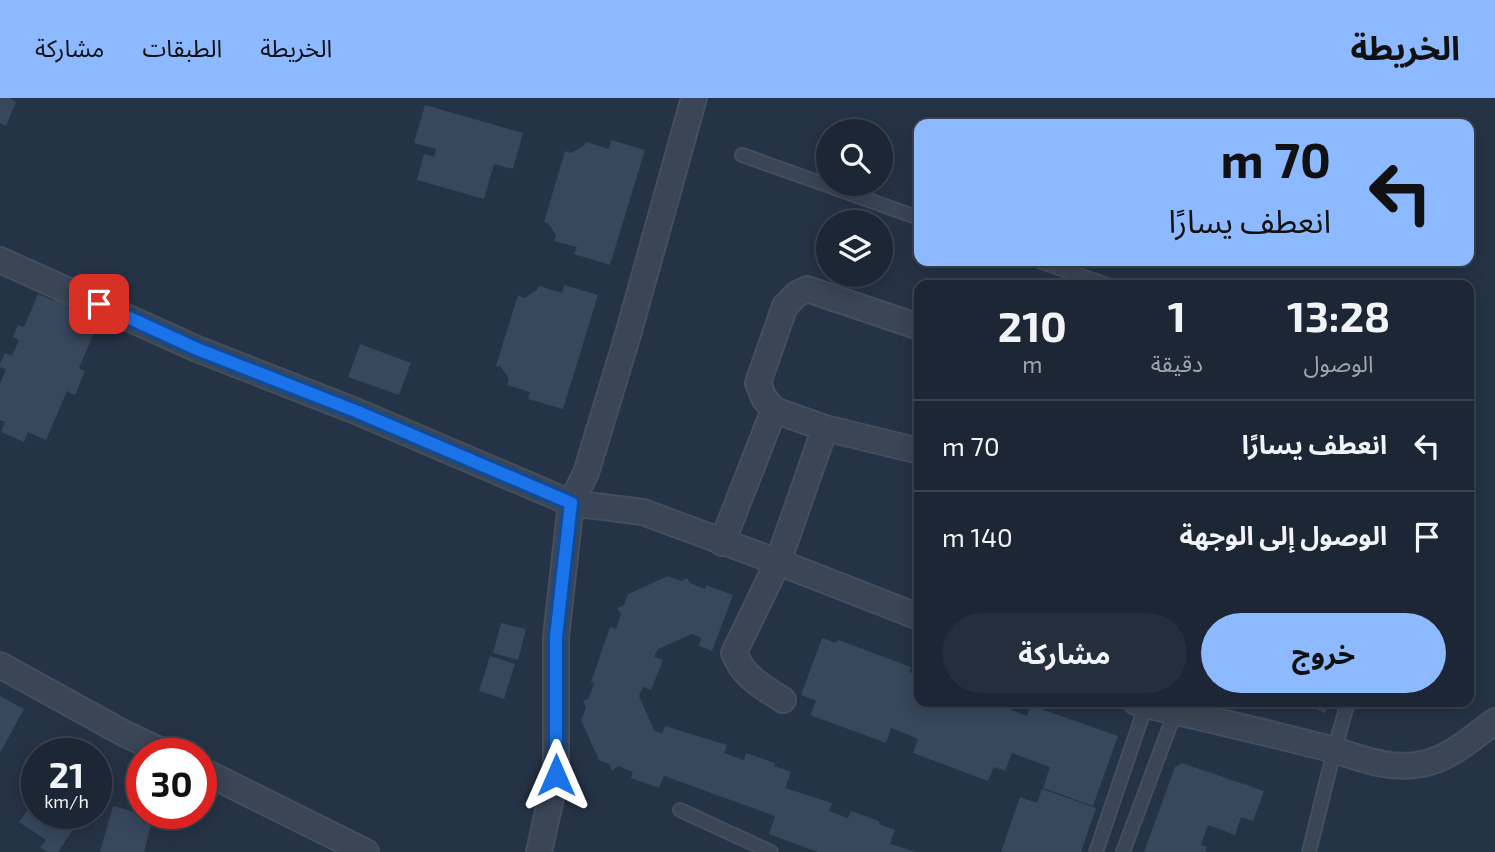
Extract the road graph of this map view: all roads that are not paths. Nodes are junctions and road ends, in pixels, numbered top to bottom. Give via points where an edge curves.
1 (694, 98) edge
2 (742, 155) dead end
3 (914, 216) edge
4 (0, 260) edge
5 (1053, 266) edge
6 (1093, 280) edge
7 (914, 325) edge
8 (774, 410) junction
9 (825, 428) junction
10 (914, 450) edge
11 (571, 503) junction
12 (722, 543) junction
13 (778, 562) junction
14 (914, 615) edge
15 (0, 665) edge
16 (783, 700) dead end
17 (1140, 707) edge
18 (1177, 707) edge
19 (1347, 707) edge
20 (1495, 720) edge
21 (134, 738) edge
22 (1334, 751) junction
23 (217, 778) edge
24 (680, 810) dead end
25 (366, 852) edge
26 (539, 852) edge
27 (771, 852) edge
28 (1096, 852) edge
29 (1123, 852) edge
30 (1309, 852) edge

1 - 11 street via 627,338 586,472
2 - 3 lane
4 - 11 street via 197,349
5 - 6 lane
7 - 8 street via 807,289 797,294 785,306 758,383
8 - 9 street
8 - 12 street
9 - 10 street
9 - 13 street
11 - 12 street via 643,512
11 - 26 street via 556,637 556,775
12 - 13 street
13 - 14 street
13 - 16 street via 734,653 749,677
15 - 21 street
17 - 28 lane
18 - 22 street
18 - 29 lane
19 - 22 lane
20 - 22 street via 1444,757 1422,764 1371,763
22 - 30 lane
23 - 25 street
24 - 27 lane

